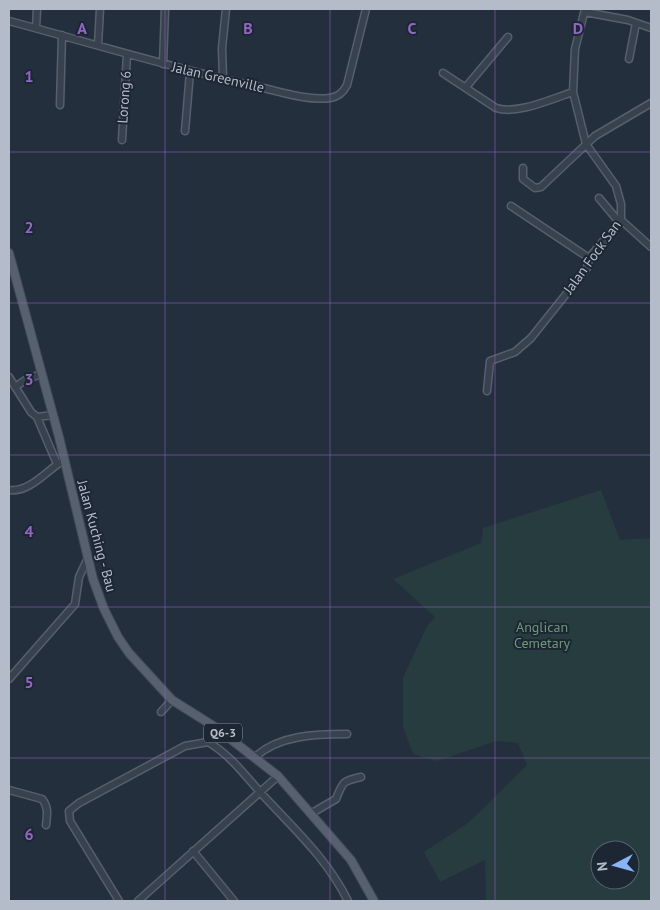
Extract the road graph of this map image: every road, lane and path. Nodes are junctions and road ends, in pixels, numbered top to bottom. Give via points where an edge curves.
1 (37, 9) edge
2 (100, 9) edge
3 (165, 9) edge
4 (226, 9) edge
5 (366, 9) edge
6 (585, 10) edge
7 (9, 21) edge
8 (636, 23) junction
9 (36, 28) junction
10 (651, 28) edge
11 (62, 36) junction
12 (508, 37) dead end
13 (98, 45) junction
14 (127, 54) junction
15 (630, 59) dead end
16 (163, 64) junction
17 (190, 72) junction
18 (443, 73) dead end
19 (223, 79) junction
20 (466, 87) junction
21 (573, 92) junction
22 (651, 103) edge
23 (60, 105) dead end
24 (185, 131) dead end
25 (122, 140) dead end
26 (586, 144) junction
27 (523, 168) dead end
28 (599, 198) dead end
29 (511, 206) dead end
30 (620, 221) junction
31 (651, 246) edge
32 (9, 253) edge
33 (589, 258) junction
34 (41, 374) junction
35 (9, 377) edge
36 (15, 387) junction
37 (487, 391) dead end
38 (53, 415) junction
39 (37, 417) junction
40 (61, 462) junction
41 (9, 490) edge
42 (88, 558) junction
43 (9, 680) edge
44 (172, 700) junction
45 (162, 712) dead end
46 (347, 734) dead end
47 (255, 757) junction
48 (278, 776) junction
49 (361, 777) dead end
50 (9, 790) edge
51 (260, 792) junction
52 (312, 813) junction
53 (46, 825) dead end
54 (193, 851) junction
55 (119, 901) edge
56 (138, 901) edge
57 (234, 901) edge
58 (348, 901) edge
59 (374, 901) edge

1 - 9 street
2 - 13 street
3 - 16 street
4 - 19 street
5 - 19 street, Jalan Greenville via 346,85 336,97 298,96
6 - 8 street
6 - 21 street, Jalan Fock San via 575,49
7 - 9 street, Jalan Greenville
8 - 10 street
8 - 15 street
9 - 11 street, Jalan Greenville
11 - 13 street, Jalan Greenville
11 - 23 street
12 - 20 street
13 - 14 street, Jalan Greenville
14 - 16 street, Jalan Greenville
14 - 25 street, Lorong 6
16 - 17 street, Jalan Greenville
17 - 19 street, Jalan Greenville
17 - 24 street
18 - 20 street
20 - 21 street via 496,108 508,111
21 - 26 street, Jalan Fock San
22 - 26 street
26 - 27 street via 538,188 523,179
26 - 30 street, Jalan Fock San via 616,186 622,204
28 - 30 street
29 - 33 street
30 - 31 street
30 - 33 street, Jalan Fock San
32 - 34 main road, Jalan Kuching - Bau / Q6-3
33 - 37 street, Jalan Fock San via 587,268 530,338 515,352 490,361
34 - 36 street via 27,378
34 - 38 main road, Jalan Kuching - Bau / Q6-3
35 - 36 street
36 - 39 street
38 - 39 street
38 - 40 main road, Jalan Kuching - Bau / Q6-3
39 - 40 street
40 - 41 street via 25,487
40 - 42 main road, Jalan Kuching - Bau / Q6-3
42 - 43 street via 79,577 76,604
42 - 44 main road, Jalan Kuching - Bau / Q6-3 via 104,609 118,637
44 - 45 street
44 - 47 main road, Jalan Kuching - Bau / Q6-3
46 - 47 street via 296,738 269,747
47 - 48 main road, Jalan Kuching - Bau / Q6-3
48 - 51 street
48 - 52 main road, Jalan Kuching - Bau / Q6-3
49 - 52 street via 344,782 336,799
50 - 53 street via 42,799 48,814
51 - 54 street
51 - 55 street via 219,749 208,742 195,743 72,807 70,821
51 - 58 street via 304,838 333,874
52 - 59 main road, Jalan Kuching - Bau / Q6-3 via 351,860
54 - 56 street
54 - 57 street

